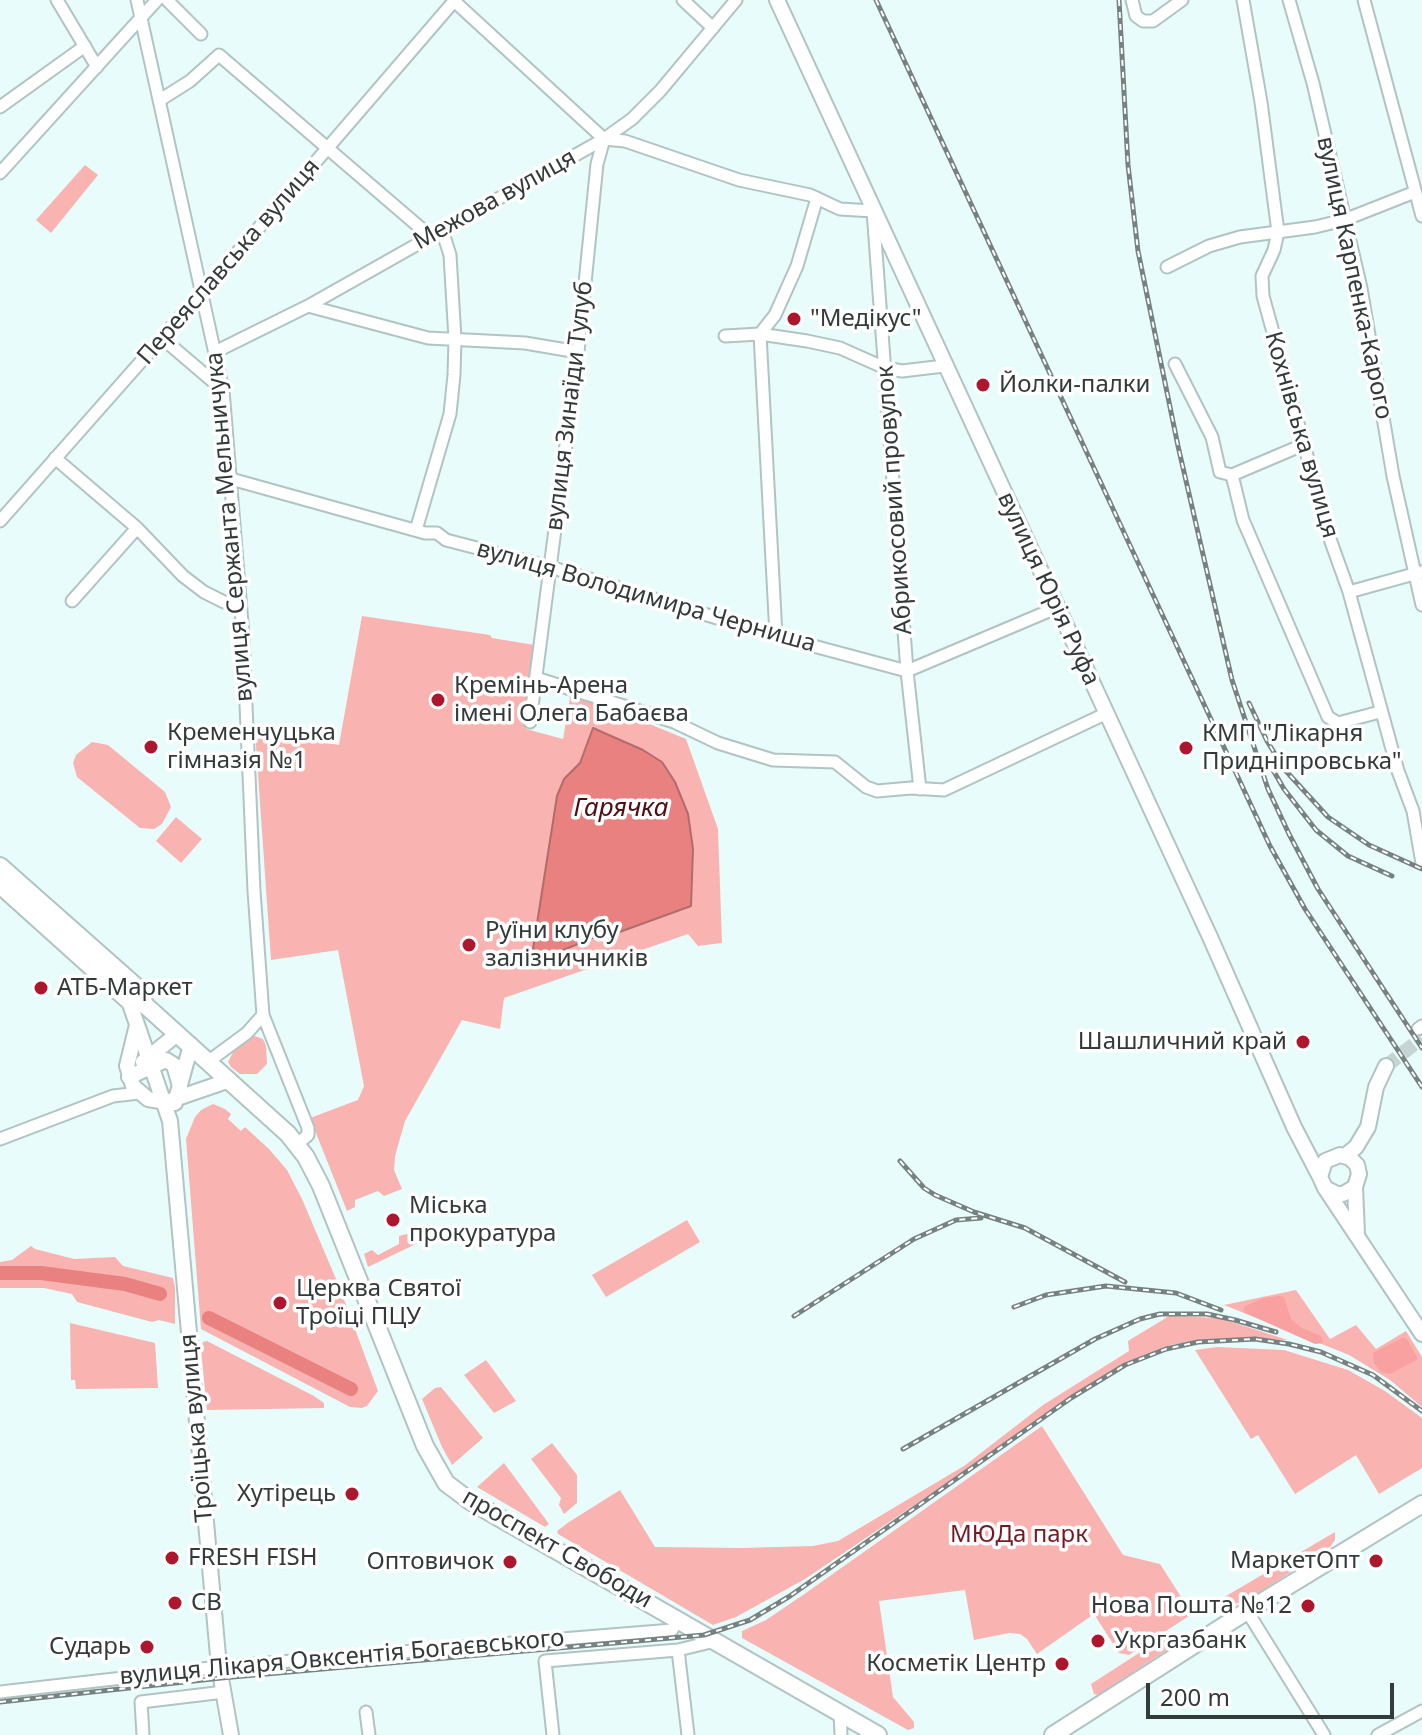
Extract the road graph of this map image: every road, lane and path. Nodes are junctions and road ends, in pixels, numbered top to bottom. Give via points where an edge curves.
1 (57, 0) edge
2 (137, 0) edge
3 (157, 0) edge
4 (167, 0) edge
5 (454, 0) edge
6 (683, 0) edge
7 (736, 0) edge
8 (777, 0) edge
9 (1132, 0) edge
10 (1182, 0) edge
11 (1243, 0) edge
12 (1289, 0) edge
13 (1364, 0) edge
14 (141, 18) junction
15 (713, 28) junction
16 (201, 34) dead end
17 (85, 46) junction
18 (97, 67) junction
19 (160, 100) junction
20 (0, 107) edge
21 (604, 139) junction
22 (327, 149) junction
23 (0, 173) edge
24 (1415, 192) junction
25 (817, 198) junction
26 (873, 211) junction
27 (1422, 216) edge
28 (1344, 220) junction
29 (1278, 232) junction
30 (436, 234) junction
31 (1167, 267) dead end
32 (203, 290) junction
33 (308, 306) junction
34 (760, 334) junction
35 (725, 336) dead end
36 (162, 338) junction
37 (455, 339) junction
38 (217, 351) junction
39 (578, 352) junction
40 (1175, 364) dead end
41 (944, 366) junction
42 (885, 368) junction
43 (223, 390) junction
44 (1305, 444) junction
45 (55, 458) junction
46 (1232, 475) junction
47 (231, 479) junction
48 (0, 521) edge
49 (137, 528) junction
50 (416, 530) junction
51 (550, 567) junction
52 (1419, 573) edge
53 (1349, 592) junction
54 (72, 601) dead end
55 (1422, 605) edge
56 (240, 606) junction
57 (1056, 608) junction
58 (776, 636) junction
59 (907, 671) junction
60 (536, 678) junction
61 (1380, 712) junction
62 (1107, 713) junction
63 (530, 722) dead end
64 (920, 789) junction
65 (1422, 863) edge
66 (0, 866) edge
67 (0, 885) edge
68 (137, 1007) junction
69 (263, 1015) junction
70 (177, 1034) junction
71 (191, 1045) junction
72 (209, 1061) junction
73 (154, 1063) junction
74 (1386, 1066) tunnel mouth
75 (129, 1077) junction
76 (230, 1080) junction
77 (139, 1093) junction
78 (174, 1095) junction
79 (113, 1096) junction
80 (1287, 1110) junction
81 (1370, 1119) junction
82 (0, 1139) edge
83 (296, 1145) junction
84 (1345, 1156) junction
85 (1330, 1157) junction
86 (1359, 1170) junction
87 (1323, 1182) junction
88 (1355, 1187) junction
89 (1358, 1238) junction
90 (1422, 1334) edge
91 (1422, 1504) edge
92 (1247, 1611) junction
93 (678, 1620) junction
94 (715, 1641) junction
95 (678, 1650) junction
96 (219, 1667) junction
97 (0, 1692) edge
98 (224, 1692) junction
99 (1422, 1711) edge
100 (366, 1712) dead end
101 (840, 1713) junction
102 (143, 1735) edge
103 (231, 1735) edge
104 (369, 1735) edge
105 (553, 1735) edge
106 (688, 1735) edge
107 (841, 1735) edge
108 (878, 1735) edge
109 (1053, 1735) edge
110 (1324, 1735) edge
111 (1378, 1735) edge

1 - 17 street
2 - 14 street, вулиця Сержанта Мельничука
3 - 14 street
4 - 16 street
5 - 21 street
5 - 22 street, Переяславська вулиця
6 - 15 street
7 - 15 street, Межова вулиця
8 - 26 main road, вулиця Юрія Руфа
9 - 10 street via 1143,21 1153,21
11 - 29 street, Кохнівська вулиця
12 - 28 street, вулиця Карпенка-Карого
13 - 24 street
14 - 18 street
14 - 19 street, вулиця Сержанта Мельничука
15 - 21 street, Межова вулиця via 651,101
17 - 18 street
17 - 20 street
18 - 23 street
19 - 22 street via 219,55
19 - 32 street, вулиця Сержанта Мельничука
21 - 25 street
21 - 30 street, Межова вулиця
21 - 39 street, вулиця Зинаїди Тулуб
22 - 30 street
22 - 32 street, Переяславська вулиця
24 - 27 street
24 - 28 street
25 - 26 street via 840,209
25 - 34 street via 797,266 775,315
26 - 41 main road, вулиця Юрія Руфа
26 - 42 street, Абрикосовий провулок
28 - 29 street
28 - 52 street, вулиця Карпенка-Карого via 1395,487
29 - 31 street via 1209,246
29 - 44 street, Кохнівська вулиця via 1261,284
30 - 33 street, Межова вулиця
30 - 37 street via 450,255
32 - 36 street, Переяславська вулиця
32 - 38 street, вулиця Сержанта Мельничука
33 - 37 street via 428,338
33 - 38 street, Межова вулиця
34 - 35 street
34 - 42 street via 840,348
34 - 58 street
36 - 43 street
36 - 45 street, Переяславська вулиця
37 - 39 street
37 - 50 street via 450,414
38 - 43 street, вулиця Сержанта Мельничука
39 - 51 street, вулиця Зинаїди Тулуб
40 - 46 street via 1212,437 1220,472
41 - 42 street
41 - 57 main road, вулиця Юрія Руфа
42 - 59 street, Абрикосовий провулок
43 - 47 street, вулиця Сержанта Мельничука
44 - 46 street
44 - 53 street, Кохнівська вулиця
45 - 48 street, Переяславська вулиця
45 - 49 street
46 - 61 street via 1243,520 1328,717 1338,723
47 - 50 street, вулиця Володимира Черниша
47 - 56 street, вулиця Сержанта Мельничука
49 - 54 street
49 - 56 street via 204,592
50 - 51 street, вулиця Володимира Черниша
51 - 58 street, вулиця Володимира Черниша
51 - 60 street, вулиця Зинаїди Тулуб
52 - 53 street
52 - 55 street, вулиця Карпенка-Карого
53 - 61 street, Кохнівська вулиця
56 - 69 street, вулиця Сержанта Мельничука
57 - 59 street
57 - 62 main road, вулиця Юрія Руфа
58 - 59 street, вулиця Володимира Черниша
59 - 64 street, Абрикосовий провулок
60 - 63 street, вулиця Зинаїди Тулуб
60 - 64 street via 773,760 835,762 877,791
61 - 65 street, Кохнівська вулиця via 1413,811
62 - 64 street via 944,790
62 - 80 main road, вулиця Юрія Руфа
66 - 68 highway, проспект Свободи via 139,989
67 - 68 highway, проспект Свободи
68 - 70 highway, проспект Свободи
68 - 73 main road
68 - 75 main road
69 - 72 street
69 - 83 street, вулиця Сержанта Мельничука via 308,1128 308,1135
70 - 71 highway, проспект Свободи
70 - 73 main road
71 - 72 highway, проспект Свободи
71 - 78 main road
72 - 76 highway, проспект Свободи
73 - 75 main road
73 - 78 main road
73 - 78 main road via 170,1061
74 - 81 main road
75 - 77 main road
75 - 79 street
76 - 78 main road
76 - 83 highway, проспект Свободи
77 - 78 main road via 154,1101
77 - 79 street
78 - 96 main road, Троїцька вулиця via 170,1121
79 - 82 street
80 - 85 main road via 1314,1148
80 - 87 main road, вулиця Юрія Руфа
81 - 84 main road via 1360,1141
81 - 86 main road
83 - 93 highway, проспект Свободи via 321,1186 425,1446 446,1483
84 - 85 main road
84 - 86 main road
85 - 87 main road via 1322,1166
86 - 88 main road
87 - 88 main road via 1337,1194
87 - 89 main road, вулиця Юрія Руфа
88 - 89 main road
89 - 90 main road, вулиця Юрія Руфа
91 - 92 highway
92 - 109 highway
92 - 110 street
93 - 94 highway, проспект Свободи
93 - 96 street, вулиця Лікаря Овксентія Богаєвського via 672,1630
94 - 95 street
94 - 101 highway, проспект Свободи
95 - 105 street via 545,1661
95 - 106 street
96 - 97 street, вулиця Лікаря Овксентія Богаєвського
96 - 98 main road, Троїцька вулиця
98 - 102 street via 141,1702
98 - 103 main road, Троїцька вулиця
99 - 111 street
100 - 104 street
101 - 107 street
101 - 108 highway, проспект Свободи

